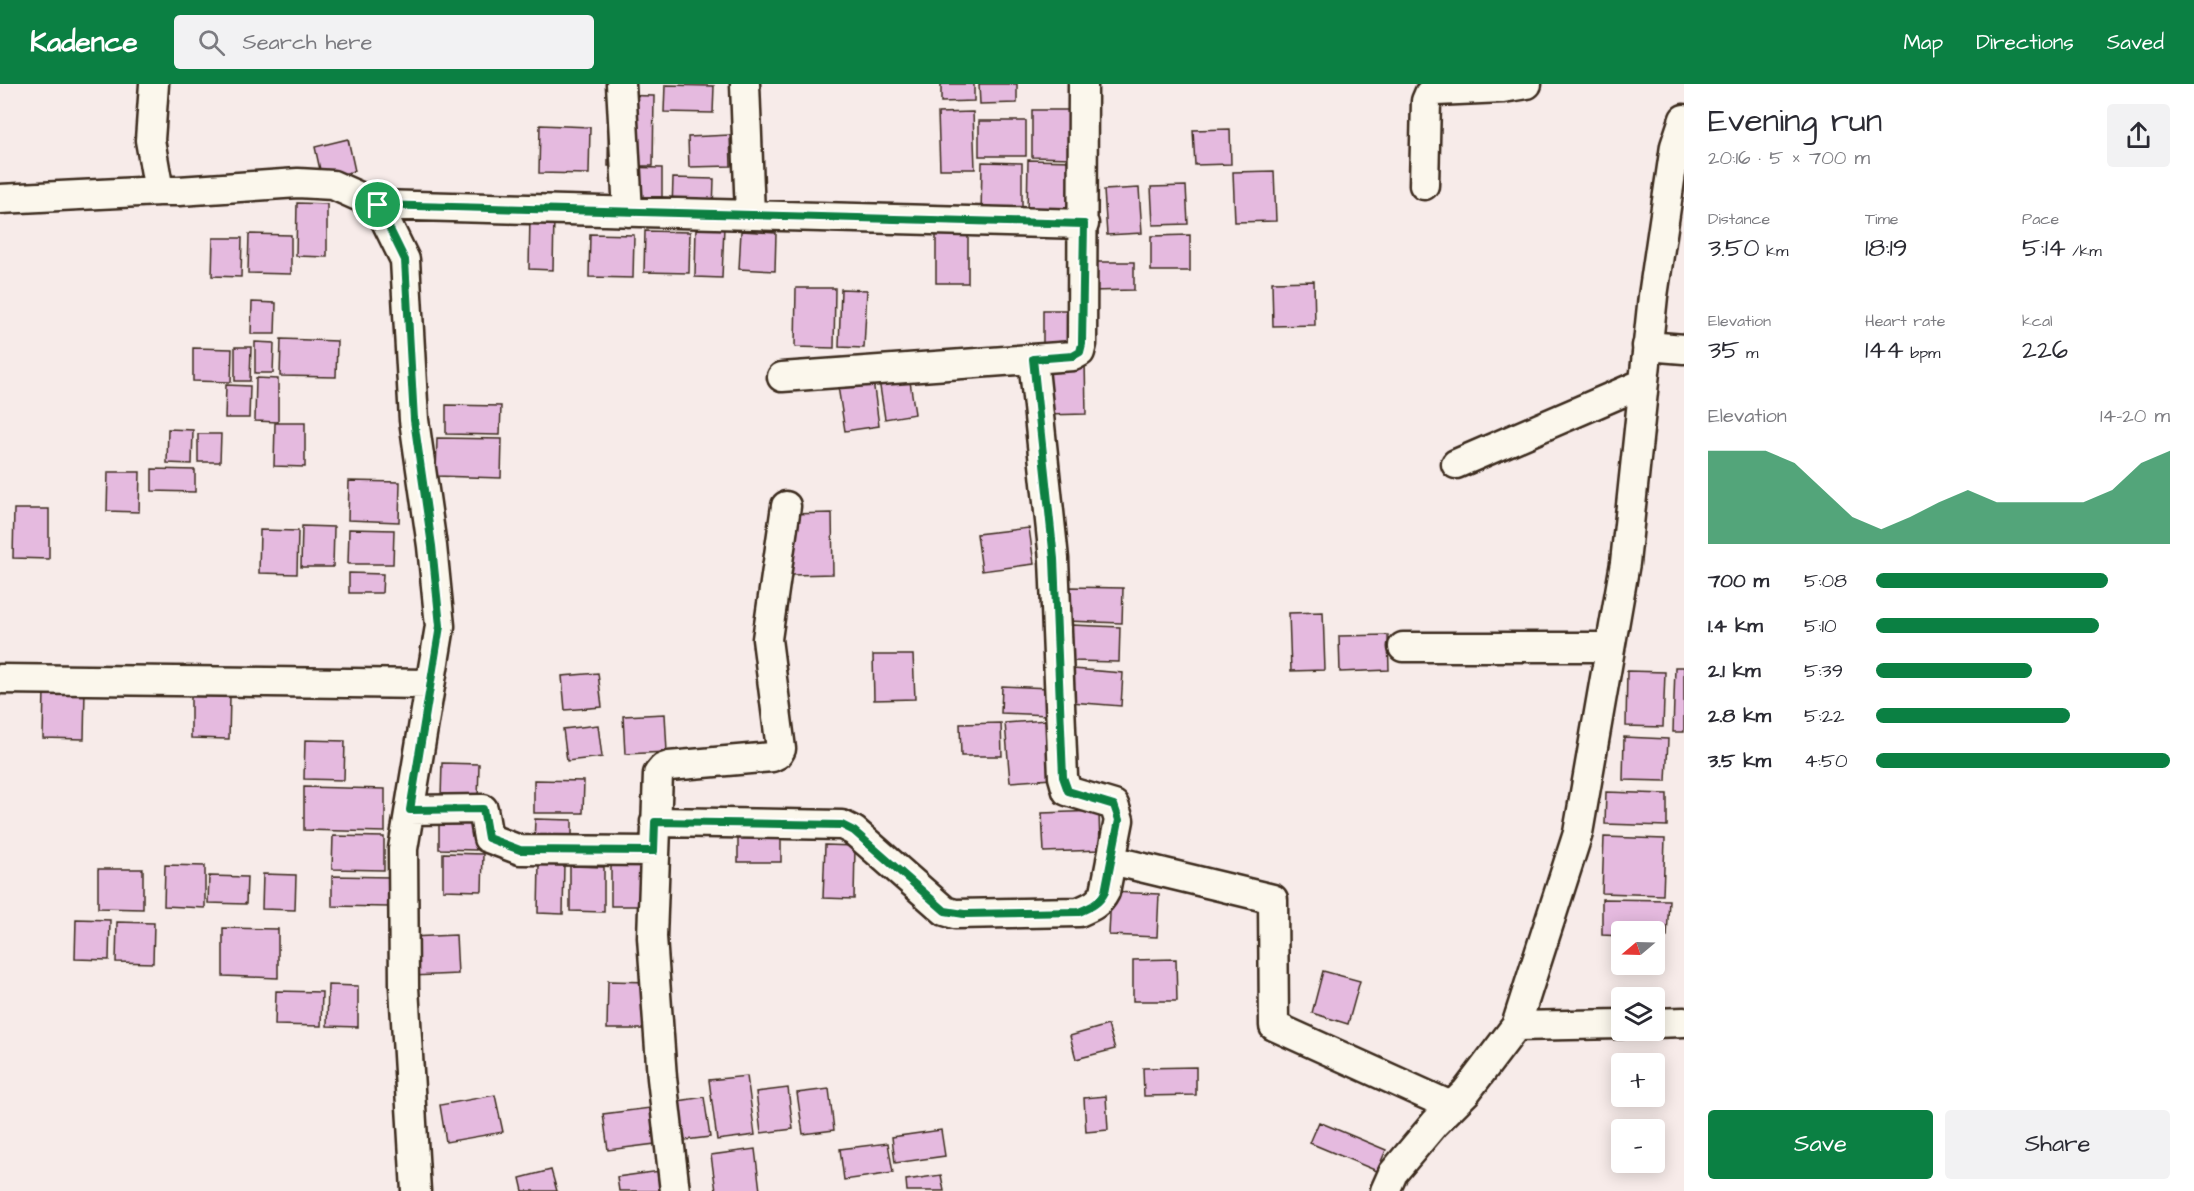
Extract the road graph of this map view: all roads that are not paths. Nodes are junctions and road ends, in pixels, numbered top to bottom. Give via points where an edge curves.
1 (154, 84) edge
2 (621, 84) edge
3 (746, 84) edge
4 (1083, 84) edge
5 (1527, 84) edge
6 (1684, 120) edge
7 (1424, 185) dead end
8 (159, 191) junction
9 (0, 199) edge
10 (378, 205) junction
11 (628, 212) junction
12 (750, 215) junction
13 (1084, 224) junction
14 (1647, 346) junction
15 (1684, 349) edge
16 (1033, 359) junction
17 (782, 377) dead end
18 (1644, 383) junction
19 (1456, 464) dead end
20 (786, 506) dead end
21 (1403, 647) dead end
22 (1610, 647) junction
23 (0, 679) edge
24 (430, 684) junction
25 (410, 810) junction
26 (655, 822) junction
27 (654, 851) junction
28 (1111, 860) junction
29 (1665, 1023) edge
30 (1684, 1023) edge
31 (1611, 1024) edge
32 (1516, 1026) junction
33 (1452, 1106) junction
34 (416, 1191) edge
35 (675, 1191) edge
36 (1385, 1191) edge

1 - 8 street via 150,140
2 - 11 street
3 - 12 street
4 - 13 street
5 - 7 street via 1430,94 1426,101
6 - 14 street via 1675,146
8 - 9 street
8 - 10 street via 298,183 333,185
10 - 11 street
10 - 24 street via 405,260 414,420 440,626
11 - 12 street
12 - 13 street
13 - 16 street via 1080,352
14 - 15 street
14 - 18 street
16 - 17 street
16 - 28 street via 1054,559 1063,777 1068,791 1114,805 1119,820
18 - 19 street
18 - 22 street via 1625,563
20 - 26 street via 767,639 781,749 772,758 663,768 658,774
21 - 22 street
22 - 32 street via 1578,833
23 - 24 street
24 - 25 street
25 - 27 street via 483,809 488,838 520,850
25 - 34 street via 403,849 404,987
26 - 27 street
26 - 28 street via 842,825 854,831 945,911 955,914 1079,912 1101,900
27 - 35 street via 652,937
28 - 33 street via 1273,898 1274,1026
29 - 30 street
31 - 32 street
32 - 33 street
33 - 36 street via 1393,1173

